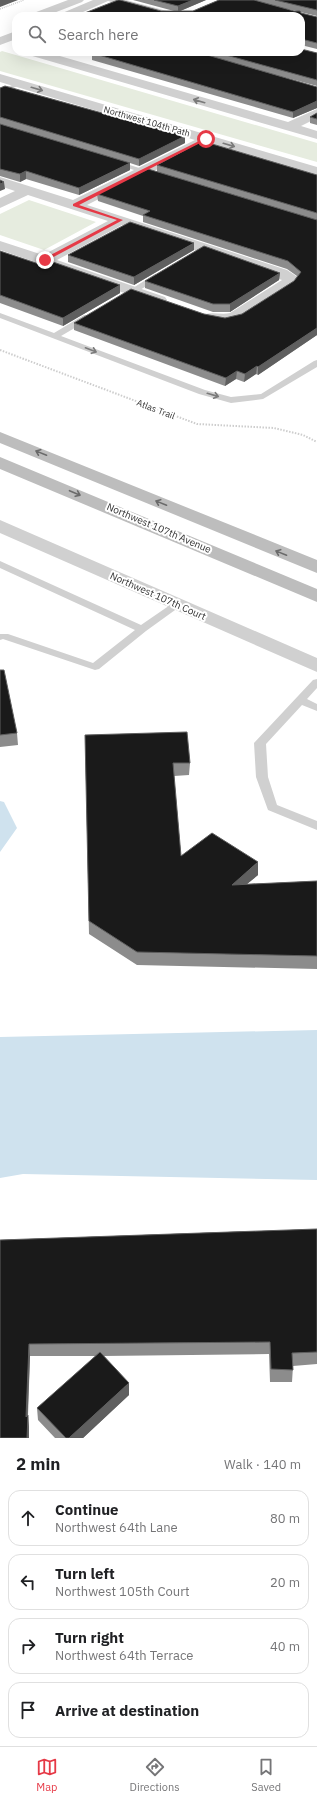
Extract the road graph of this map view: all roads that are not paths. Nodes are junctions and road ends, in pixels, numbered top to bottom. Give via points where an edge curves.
1 (78, 0) edge
2 (103, 0) edge
3 (113, 0) edge
4 (46, 12) edge
5 (73, 12) edge
6 (159, 12) edge
7 (12, 24) edge
8 (0, 29) edge
9 (46, 56) edge
10 (86, 56) edge
11 (69, 63) junction
12 (0, 78) edge
13 (19, 84) junction
14 (0, 92) edge
15 (317, 112) edge
16 (289, 127) junction
17 (317, 135) edge
18 (206, 139) junction
19 (106, 159) edge
20 (144, 171) junction
21 (317, 171) edge
22 (159, 176) edge
23 (0, 181) edge
24 (28, 190) junction
25 (0, 204) edge
26 (75, 205) junction
27 (121, 220) junction
28 (0, 245) edge
29 (45, 260) junction
30 (163, 274) edge
31 (127, 295) junction
32 (175, 305) edge
33 (196, 312) edge
34 (94, 313) edge
35 (0, 315) edge
36 (55, 336) junction
37 (317, 364) edge
38 (0, 437) edge
39 (0, 462) edge
40 (0, 526) edge
41 (0, 564) edge
42 (317, 567) edge
43 (317, 596) edge
44 (177, 605) junction
45 (142, 629) junction
46 (0, 637) edge
47 (317, 666) edge
48 (317, 682) edge
49 (301, 700) junction
50 (317, 708) edge
51 (317, 826) edge

1 - 4 street
2 - 5 street
3 - 6 street
7 - 8 street
9 - 11 street
10 - 11 street
16 -> 11 street
12 - 13 street, Northwest 104th Path
13 - 14 lane
13 -> 18 street, Northwest 104th Path
15 - 16 street
16 - 17 street
18 - 20 street
18 -> 21 street, Northwest 104th Path
19 - 20 lane
20 - 22 lane
20 - 26 street
23 - 24 street
24 - 25 street
24 - 26 street
26 - 27 street
27 - 29 street
27 - 33 street via 200,252 282,273 291,278 288,284 236,317 224,319
28 - 29 street
29 - 31 street
30 - 31 lane
31 - 32 street
34 - 36 lane
35 - 36 lane
36 -> 37 lane via 202,392 231,400 263,396
42 -> 38 main road
39 -> 43 main road, Northwest 107th Avenue
40 - 44 street, Northwest 107th Court
41 - 45 lane
44 - 45 lane
44 - 47 street, Northwest 107th Court
45 - 46 lane via 94,667 4,636
48 - 49 lane
49 - 50 lane
49 - 51 lane via 260,743 262,777 272,807

